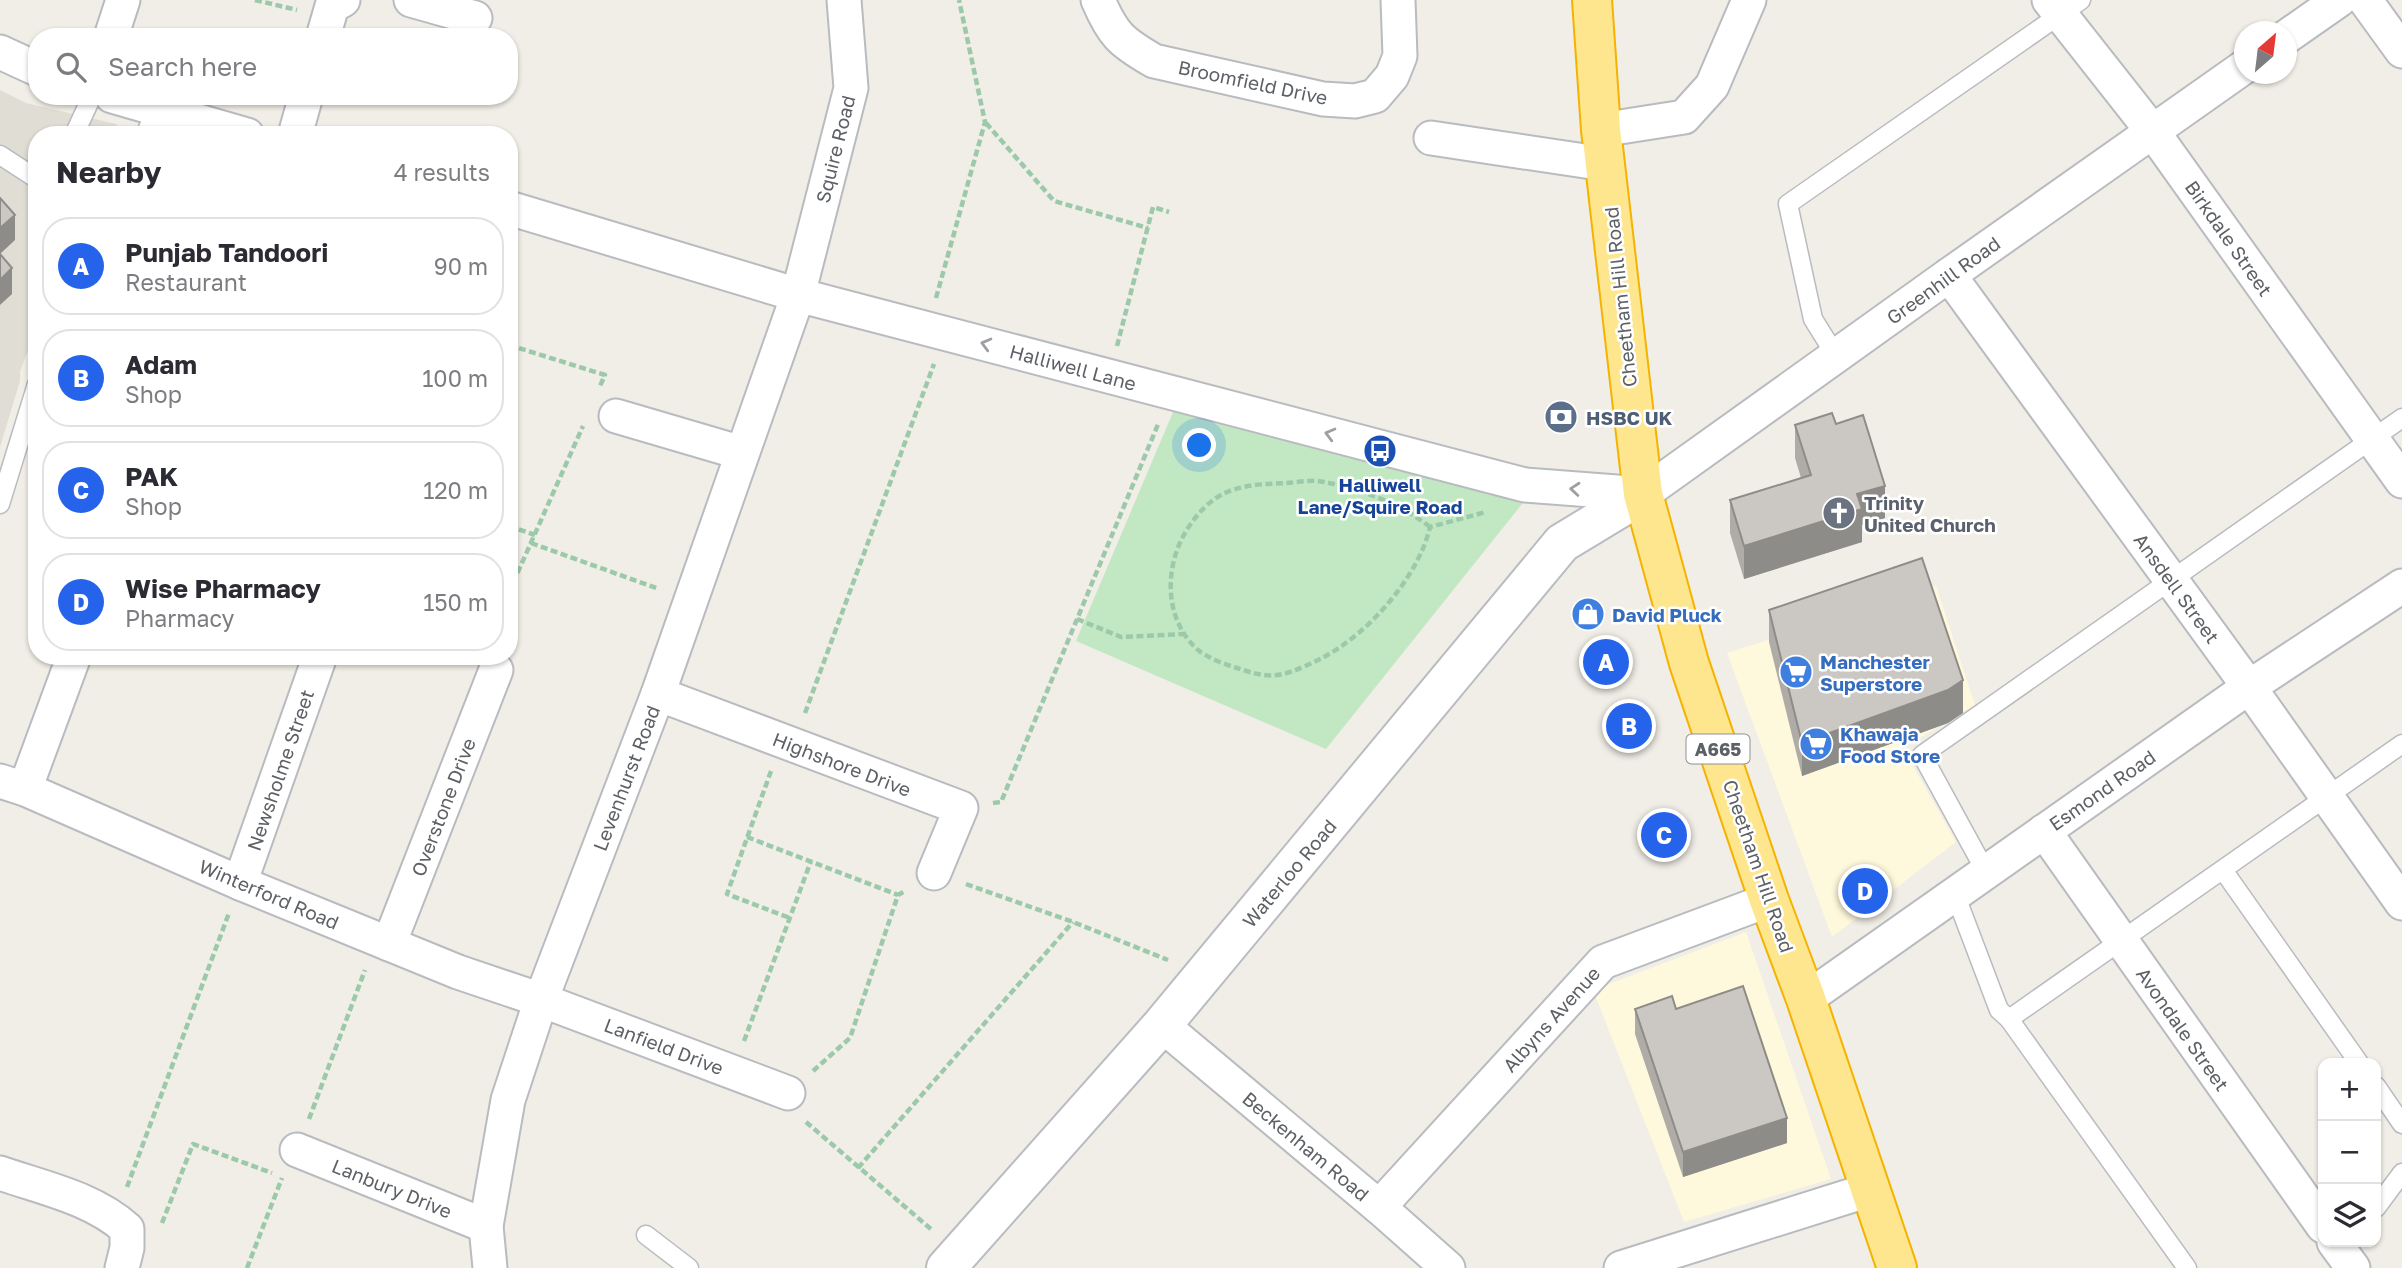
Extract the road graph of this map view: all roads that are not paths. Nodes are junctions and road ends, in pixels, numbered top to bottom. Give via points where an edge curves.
1 (123, 0) edge
2 (411, 0) edge
3 (844, 0) edge
4 (1098, 0) edge
5 (1398, 0) edge
6 (1592, 0) edge
7 (1749, 0) edge
8 (2339, 0) edge
9 (2365, 0) edge
10 (2063, 5) edge
11 (475, 18) dead end
12 (114, 28) edge
13 (2297, 30) edge
14 (2402, 51) edge
15 (0, 52) edge
16 (28, 65) edge
17 (2234, 75) edge
18 (88, 105) edge
19 (126, 105) edge
20 (303, 105) edge
21 (150, 122) edge
22 (78, 126) edge
23 (180, 126) edge
24 (298, 126) edge
25 (2153, 132) junction
26 (1430, 138) dead end
27 (1603, 147) junction
28 (0, 155) edge
29 (28, 173) edge
30 (518, 211) edge
31 (1949, 275) junction
32 (798, 295) junction
33 (1836, 356) junction
34 (28, 413) edge
35 (603, 413) road end
36 (2402, 418) edge
37 (2372, 439) junction
38 (743, 453) junction
39 (2402, 481) edge
40 (1643, 494) junction
41 (0, 504) edge
42 (2171, 580) junction
43 (2402, 586) edge
44 (70, 665) edge
45 (317, 665) edge
46 (496, 670) dead end
47 (2249, 687) junction
48 (658, 694) junction
49 (2402, 744) edge
50 (13, 785) edge
51 (2327, 797) junction
52 (2044, 831) junction
53 (2223, 870) junction
54 (1986, 872) junction
55 (934, 873) road end
56 (240, 883) junction
57 (1955, 894) junction
58 (1769, 900) junction
59 (2402, 904) edge
60 (383, 941) junction
61 (2121, 941) junction
62 (1806, 999) junction
63 (541, 1000) junction
64 (2009, 1019) junction
65 (1162, 1025) junction
66 (2355, 1058) edge
67 (788, 1093) road end
68 (2381, 1093) edge
69 (2402, 1124) edge
70 (290, 1163) road end
71 (2402, 1172) edge
72 (0, 1173) edge
73 (1872, 1189) junction
74 (2381, 1201) edge
75 (1379, 1207) junction
76 (486, 1226) junction
77 (646, 1235) dead end
78 (2339, 1250) edge
79 (953, 1261) edge
80 (122, 1268) edge
81 (490, 1268) edge
82 (689, 1268) edge
83 (1448, 1268) edge
84 (1621, 1268) edge
85 (1897, 1268) edge
86 (2187, 1268) edge

1 - 12 street
2 - 11 street
3 - 32 street, Squire Road via 851,88
4 - 5 street, Broomfield Drive via 1111,30 1154,61 1323,99 1355,101 1375,96 1392,76 1400,56
6 - 27 highway, Cheetham Hill Road / A665
7 - 27 street via 1712,86 1685,117
8 - 13 street
9 - 14 street
10 - 25 street, Birkdale Street
10 - 33 lane via 1788,204 1813,319
15 - 16 street
17 - 25 street, Greenhill Road
18 - 22 lane
19 - 21 street
20 - 24 street
21 - 23 street
25 - 31 street, Greenhill Road
25 - 37 street, Birkdale Street
26 - 27 street
27 - 40 highway, Cheetham Hill Road / A665
28 - 29 lane
30 - 32 street, Halliwell Lane
31 - 33 street, Greenhill Road
31 - 42 street, Ansdell Street
32 - 38 street, Levenhurst Road
40 -> 32 street, Halliwell Lane via 1525,485
33 - 40 street, Greenhill Road
34 - 41 lane
35 - 38 street
36 - 37 lane
37 - 39 street, Birkdale Street
37 - 42 lane
38 - 48 street, Levenhurst Road
40 - 58 highway, Cheetham Hill Road / A665 via 1689,663
40 - 65 main road, Waterloo Road via 1562,543
42 - 47 street, Ansdell Street
42 - 54 lane via 1922,755
43 - 47 street, Esmond Road
44 - 50 street
45 - 56 street, Newsholme Street
46 - 60 street, Overstone Drive
47 - 51 street, Ansdell Street
47 - 52 street, Esmond Road
48 - 55 street, Highshore Drive via 961,808
48 - 63 street, Levenhurst Road
49 - 51 lane
50 - 56 street, Winterford Road
51 - 53 lane
51 - 59 street, Ansdell Street
52 - 54 street, Esmond Road
52 - 61 street, Avondale Street
53 - 61 lane
53 - 66 lane
54 - 57 street, Esmond Road
56 - 60 street, Winterford Road
57 - 62 street, Esmond Road
57 - 64 lane via 1999,1010
58 - 62 highway, Cheetham Hill Road / A665
58 - 75 street, Albyns Avenue via 1603,962
60 - 63 street, Winterford Road
61 - 64 lane
61 - 78 street, Avondale Street
62 - 73 highway, Cheetham Hill Road / A665
63 - 67 street, Lanfield Drive
63 - 76 street, Levenhurst Road via 508,1100
64 - 86 lane
65 - 75 street, Beckenham Road
65 - 79 main road, Waterloo Road
68 - 69 lane
70 - 76 street, Lanbury Drive
71 - 74 lane
72 - 80 street via 97,1206 120,1223 127,1248
73 - 84 street
73 - 85 highway, Cheetham Hill Road / A665
75 - 83 street, Beckenham Road
76 - 81 street, Levenhurst Road
77 - 82 lane

